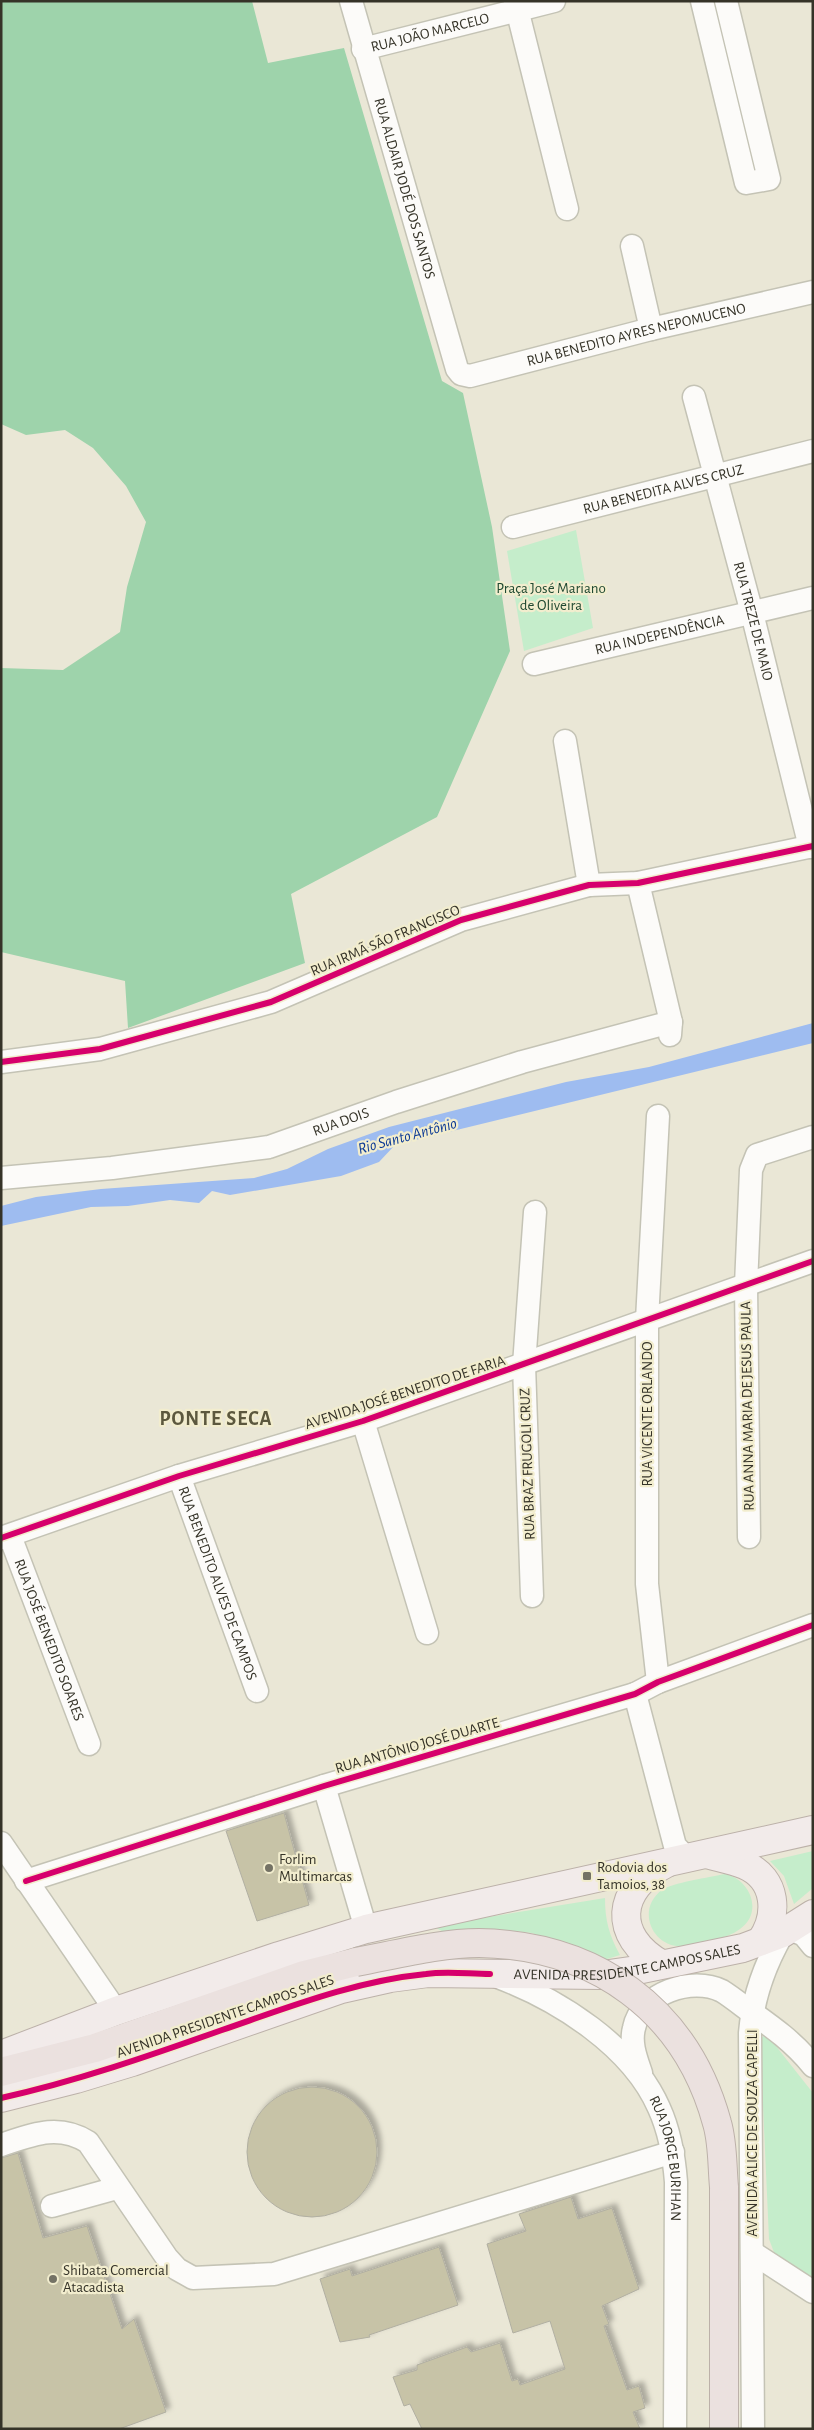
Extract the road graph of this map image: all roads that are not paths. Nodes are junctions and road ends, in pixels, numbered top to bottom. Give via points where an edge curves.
1 (350, 1) edge
2 (554, 1) edge
3 (702, 1) edge
4 (726, 1) edge
5 (516, 6) edge
6 (363, 48) junction
7 (567, 209) dead end
8 (632, 246) dead end
9 (813, 292) edge
10 (651, 329) junction
11 (461, 374) joint
12 (694, 397) dead end
13 (813, 451) edge
14 (714, 477) junction
15 (513, 527) dead end
16 (813, 598) edge
17 (752, 613) junction
18 (534, 664) dead end
19 (565, 741) dead end
20 (811, 846) edge
21 (638, 884) junction
22 (589, 885) junction
23 (1, 1062) edge
24 (658, 1116) dead end
25 (813, 1137) edge
26 (1, 1178) edge
27 (535, 1212) dead end
28 (813, 1261) edge
29 (746, 1285) junction
30 (647, 1320) junction
31 (524, 1365) junction
32 (363, 1421) junction
33 (179, 1476) junction
34 (6, 1537) edge
35 (749, 1537) dead end
36 (532, 1596) dead end
37 (813, 1625) edge
38 (427, 1633) dead end
39 (658, 1682) junction
40 (257, 1690) dead end
41 (635, 1694) junction
42 (89, 1744) dead end
43 (324, 1786) junction
44 (813, 1830) edge
45 (1, 1843) edge
46 (695, 1855) junction
47 (26, 1881) junction
48 (366, 1929) junction
49 (799, 1931) edge
50 (661, 1964) junction
51 (490, 1974) junction
52 (116, 2011) junction
53 (752, 2012) junction
54 (1, 2055) edge
55 (813, 2066) edge
56 (1, 2072) edge
57 (644, 2081) junction
58 (1, 2098) edge
59 (1, 2145) edge
60 (673, 2152) junction
61 (117, 2188) junction
62 (52, 2206) dead end
63 (752, 2253) junction
64 (813, 2292) edge
65 (675, 2429) edge
66 (724, 2429) edge
67 (753, 2429) edge

1 - 6 street, RUA ALDAIR JODÉ DOS SANTOS
2 - 5 street, RUA JOÃO MARCELO
3 - 4 street via 746,183 769,179
5 - 6 street, RUA JOÃO MARCELO
5 - 7 street
6 - 11 street, RUA ALDAIR JODÉ DOS SANTOS
8 - 10 street
9 - 10 street, RUA BENEDITO AYRES NEPOMUCENO
10 - 11 street, RUA BENEDITO AYRES NEPOMUCENO via 470,376
12 - 14 street, RUA TREZE DE MAIO
13 - 14 street, RUA BENEDITA ALVES CRUZ
14 - 15 street, RUA BENEDITA ALVES CRUZ
14 - 17 street, RUA TREZE DE MAIO
16 - 17 street, RUA INDEPENDÊNCIA
17 - 18 street, RUA INDEPENDÊNCIA
17 - 20 street, RUA TREZE DE MAIO
19 - 22 street
20 - 21 street, RUA IRMÃ SÃO FRANCISCO
21 - 22 street, RUA IRMÃ SÃO FRANCISCO
21 - 26 street, RUA DOIS via 671,1028 513,1065 268,1147 112,1168
22 - 23 street, RUA IRMÃ SÃO FRANCISCO via 461,920 271,1002 100,1049
24 - 30 street, RUA VICENTE ORLANDO
25 - 29 street, RUA ANNA MARIA DE JESUS PAULA via 758,1156 751,1170
27 - 31 street, RUA BRAZ FRUGOLI CRUZ
28 - 29 street, AVENIDA JOSÉ BENEDITO DE FARIA
29 - 30 street, AVENIDA JOSÉ BENEDITO DE FARIA
29 - 35 street, RUA ANNA MARIA DE JESUS PAULA
30 - 31 street, AVENIDA JOSÉ BENEDITO DE FARIA
30 - 39 street, RUA VICENTE ORLANDO via 646,1584
31 - 32 street, AVENIDA JOSÉ BENEDITO DE FARIA
31 - 36 street, RUA BRAZ FRUGOLI CRUZ
32 - 33 street, AVENIDA JOSÉ BENEDITO DE FARIA
32 - 38 street
33 - 34 street, AVENIDA JOSÉ BENEDITO DE FARIA
33 - 40 street, RUA BENEDITO ALVES DE CAMPOS
34 - 42 street, RUA JOSÉ BENEDITO SOARES
37 - 39 street, RUA ANTÔNIO JOSÉ DUARTE
39 - 41 street, RUA ANTÔNIO JOSÉ DUARTE
41 - 43 street, RUA ANTÔNIO JOSÉ DUARTE
41 - 46 street via 675,1846
43 - 47 street, RUA ANTÔNIO JOSÉ DUARTE
43 - 48 street
44 - 46 main road
45 - 47 street
46 - 48 main road
46 - 49 main road via 746,1865 764,1880 771,1892 773,1919
46 - 50 main road via 655,1870 644,1878 636,1887 626,1913 630,1937 644,1953
47 - 52 street
48 - 52 main road
49 - 50 main road, AVENIDA PRESIDENTE CAMPOS SALES via 731,1952
49 - 53 street, AVENIDA ALICE DE SOUZA CAPELLI via 768,1963
50 - 51 main road, AVENIDA PRESIDENTE CAMPOS SALES via 602,1975
51 - 57 street, RUA JORGE BURIHAN via 558,2004 612,2046
51 - 58 main road, AVENIDA PRESIDENTE CAMPOS SALES via 428,1973 340,1989 132,2062
52 - 54 main road
53 - 55 street via 775,2028
53 - 57 street via 721,1991 702,1986 668,1991 655,1997 638,2016 634,2027 634,2053
53 - 63 street, AVENIDA ALICE DE SOUZA CAPELLI
56 - 66 highway, bridge via 95,2048 304,1975 410,1952 477,1943 506,1944 566,1957 610,1977 634,1993 678,2038 709,2096 718,2125 724,2187
57 - 60 street, RUA JORGE BURIHAN via 659,2108
59 - 61 street via 52,2130 77,2135 88,2142
60 - 61 street via 274,2274 217,2278 193,2278 177,2269
60 - 65 street, RUA JORGE BURIHAN via 676,2209
61 - 62 street
63 - 64 street
63 - 67 street, AVENIDA ALICE DE SOUZA CAPELLI

